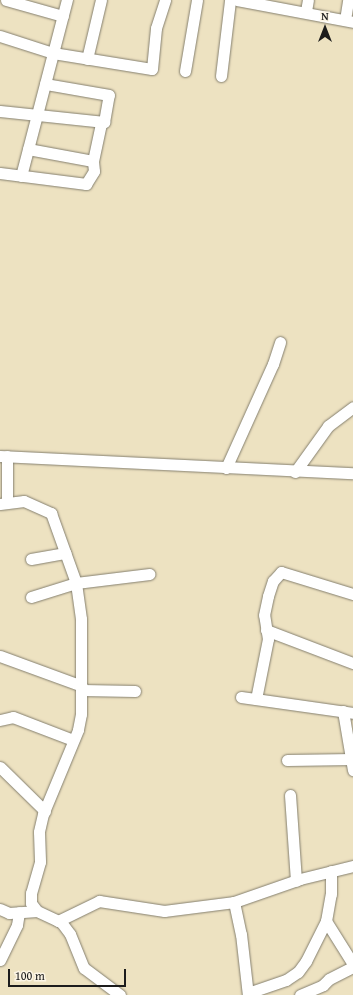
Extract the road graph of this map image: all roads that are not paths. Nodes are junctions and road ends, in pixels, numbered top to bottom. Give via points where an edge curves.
1 (6, 0) edge
2 (68, 0) edge
3 (101, 0) edge
4 (165, 0) edge
5 (196, 0) edge
6 (230, 0) edge
7 (241, 0) edge
8 (308, 0) edge
9 (348, 0) edge
10 (272, 3) edge
11 (306, 11) junction
12 (63, 16) junction
13 (349, 21) edge
14 (0, 36) edge
15 (53, 53) junction
16 (87, 59) junction
17 (186, 71) dead end
18 (221, 76) dead end
19 (45, 84) junction
20 (0, 111) edge
21 (37, 115) junction
22 (101, 124) junction
23 (28, 149) junction
24 (93, 161) junction
25 (0, 174) edge
26 (21, 176) junction
27 (280, 342) dead end
28 (353, 407) edge
29 (3, 456) edge
30 (226, 468) junction
31 (295, 472) junction
32 (353, 473) edge
33 (4, 502) edge
34 (65, 553) junction
35 (31, 559) dead end
36 (149, 574) dead end
37 (76, 583) junction
38 (353, 594) edge
39 (31, 597) dead end
40 (266, 630) junction
41 (0, 656) edge
42 (353, 663) edge
43 (82, 688) junction
44 (135, 691) dead end
45 (240, 697) dead end
46 (256, 699) junction
47 (348, 712) edge
48 (0, 720) edge
49 (73, 740) junction
50 (287, 760) dead end
51 (352, 763) edge
52 (0, 767) edge
53 (290, 795) dead end
54 (44, 811) junction
55 (353, 866) edge
56 (331, 871) junction
57 (296, 881) junction
58 (234, 902) junction
59 (0, 909) edge
60 (37, 911) junction
61 (19, 912) junction
62 (58, 921) junction
63 (326, 921) junction
64 (0, 960) edge
65 (353, 964) edge
66 (353, 967) edge
67 (248, 994) edge
68 (120, 995) edge
69 (300, 995) edge

1 - 12 street
2 - 12 street
3 - 16 street
4 - 16 street via 156,28 152,69
5 - 17 street
6 - 18 street
7 - 10 street
8 - 11 street
9 - 13 street
10 - 11 street
11 - 13 street
12 - 15 street
14 - 15 street
15 - 16 street
15 - 19 street
19 - 21 street
19 - 22 street via 109,95 106,118
20 - 21 street
21 - 22 street
21 - 23 street
22 - 24 street
23 - 24 street
23 - 26 street
24 - 26 street via 94,171 86,184
25 - 26 street
27 - 30 street via 273,364
28 - 31 street via 328,426
29 - 30 street
29 - 33 street
30 - 31 street
31 - 32 street
33 - 34 street via 24,501 51,513
34 - 35 street
34 - 37 street
36 - 37 street
37 - 39 street
37 - 43 street via 81,619
38 - 40 street via 281,572 273,581 268,596 264,615
40 - 42 street
40 - 46 street via 268,639
41 - 43 street
43 - 44 street
43 - 49 street via 78,730
45 - 46 street
46 - 47 street
47 - 51 street
48 - 49 street via 13,717
49 - 54 street
50 - 51 street
52 - 54 street
53 - 57 street
54 - 60 street via 39,832 40,862 31,893 31,903
55 - 56 street
56 - 57 street
56 - 63 street via 331,894
57 - 58 street
58 - 62 street via 164,911 99,901
58 - 67 street via 241,934
59 - 61 street via 9,913
60 - 61 street
60 - 62 street
61 - 64 street via 17,924
62 - 68 street via 70,934 84,968
63 - 65 street
63 - 67 street via 298,972 286,980
66 - 69 street

